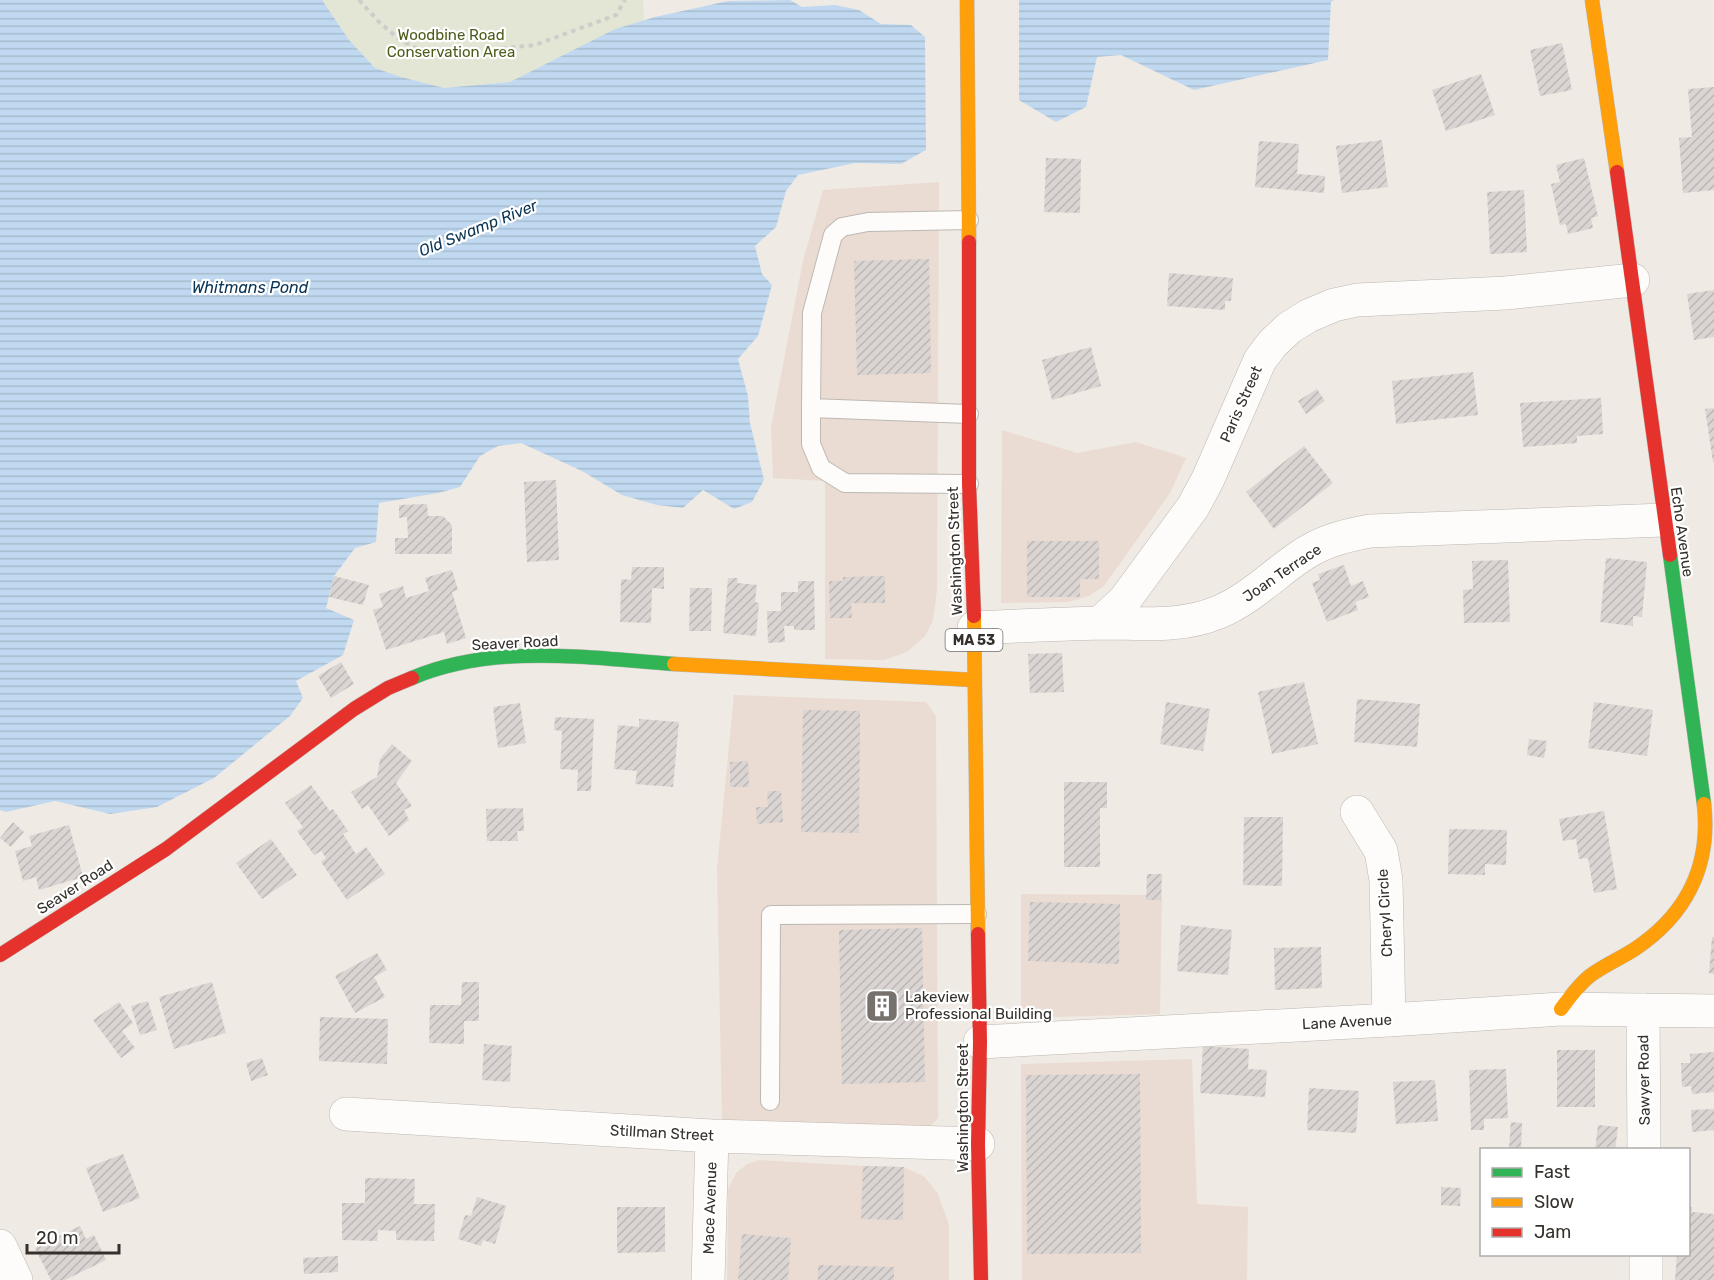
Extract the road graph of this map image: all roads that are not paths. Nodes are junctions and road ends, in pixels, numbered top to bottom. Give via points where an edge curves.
1 (968, 0) edge
2 (1592, 0) edge
3 (969, 220) junction
4 (1633, 280) junction
5 (811, 408) junction
6 (969, 414) junction
7 (969, 484) junction
8 (1664, 520) junction
9 (1100, 623) junction
10 (974, 628) junction
11 (974, 680) junction
12 (1357, 812) dead end
13 (977, 914) junction
14 (0, 955) edge
15 (1561, 1009) junction
16 (1643, 1010) junction
17 (1714, 1011) edge
18 (1389, 1020) junction
19 (980, 1042) junction
20 (770, 1101) dead end
21 (346, 1114) dead end
22 (712, 1136) junction
23 (978, 1144) junction
24 (1644, 1148) edge
25 (0, 1246) edge
26 (1646, 1256) edge
27 (16, 1280) edge
28 (708, 1280) edge
29 (981, 1280) edge
30 (1646, 1280) edge

1 - 3 street, Washington Street / MA 53
2 - 4 street, Echo Avenue
3 - 5 lane via 868,222 842,227 833,235 812,313
3 - 6 street, Washington Street / MA 53
4 - 8 street, Echo Avenue
4 - 9 street, Paris Street via 1357,300 1308,315 1273,342 1260,360 1193,507 1124,601
5 - 6 lane
5 - 7 lane via 811,444 821,468 845,483
6 - 7 street, Washington Street / MA 53
7 - 10 street, Washington Street / MA 53
8 - 9 street, Joan Terrace via 1370,531 1342,536 1299,557 1241,601 1200,619 1173,624
8 - 15 street, Echo Avenue via 1704,816 1700,864 1693,885 1669,921 1641,945 1591,975
9 - 10 street, Joan Terrace
10 - 11 street, Washington Street / MA 53
11 - 13 street, Washington Street / MA 53
11 - 14 street, Seaver Road via 529,656 475,660 428,671 388,688 354,710 166,849
12 - 18 street, Cheryl Circle via 1381,851 1386,880
13 - 19 street, Washington Street / MA 53
13 - 20 lane via 771,915
15 - 16 street, Lane Avenue
15 - 18 street, Lane Avenue
16 - 17 street, Lane Avenue
16 - 24 street, Sawyer Road
18 - 19 street, Lane Avenue
19 - 23 street, Washington Street / MA 53
21 - 22 street, Stillman Street
22 - 23 street, Stillman Street
22 - 28 street, Mace Avenue
23 - 29 street, Washington Street / MA 53
25 - 27 street
26 - 30 street

